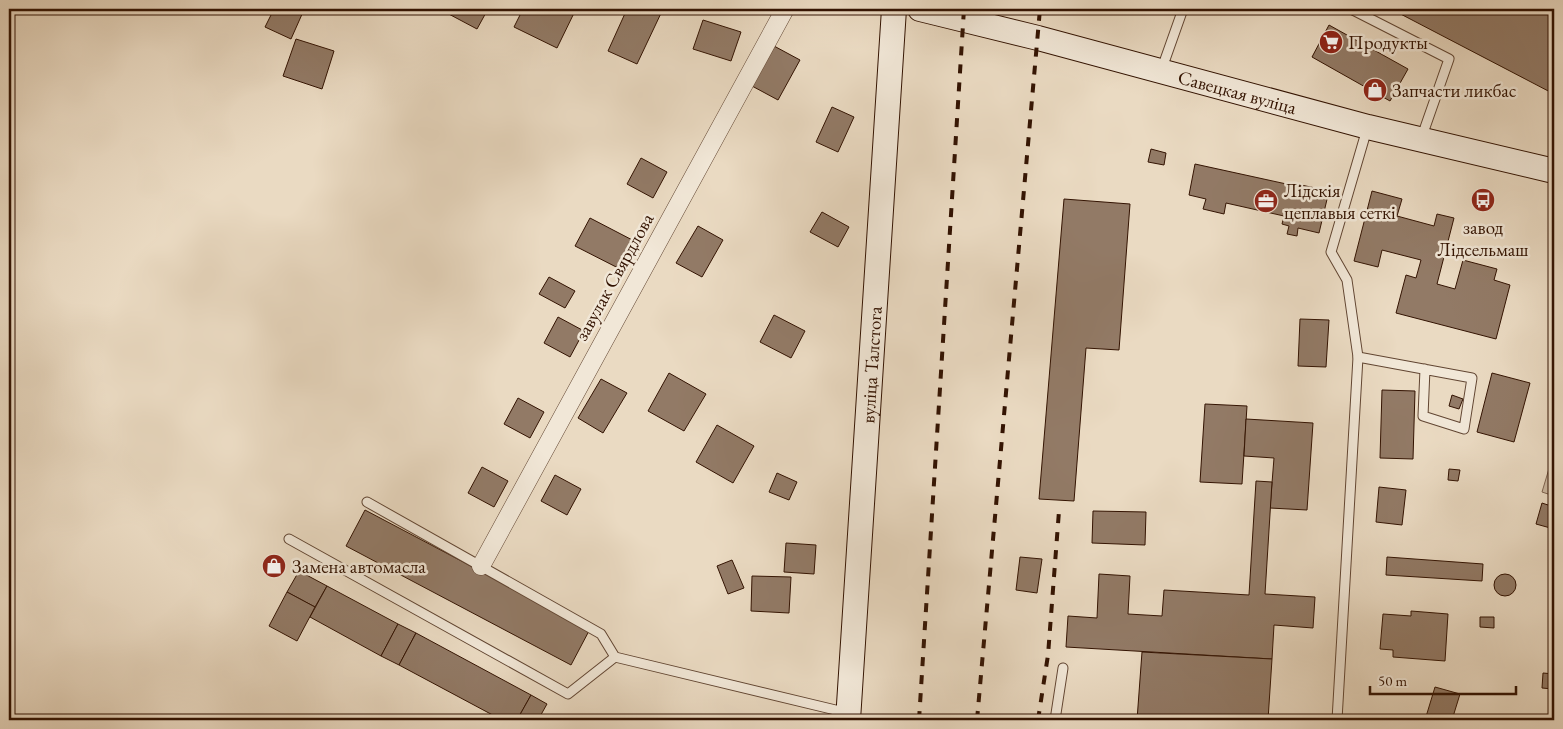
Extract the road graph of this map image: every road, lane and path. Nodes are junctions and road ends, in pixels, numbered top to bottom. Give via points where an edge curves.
1 (785, 9) edge
2 (894, 9) edge
3 (920, 9) edge
4 (1183, 9) edge
5 (1351, 9) edge
6 (1161, 71) junction
7 (1368, 127) junction
8 (1421, 139) junction
9 (1554, 171) edge
10 (1358, 357) junction
11 (1425, 369) junction
12 (367, 502) dead end
13 (289, 539) dead end
14 (481, 566) junction
15 (615, 657) junction
16 (1063, 668) dead end
17 (848, 717) edge
18 (1055, 720) edge
19 (1337, 720) edge

1 - 14 street, завулак Свярдлова
2 - 17 main road, вуліца Талстога
3 - 6 main road, Савецкая вуліца
4 - 6 lane
5 - 8 lane via 1448,59
6 - 7 main road, Савецкая вуліца
7 - 8 main road, Савецкая вуліца
7 - 10 lane via 1331,252 1347,280
8 - 9 main road, Савецкая вуліца
10 - 11 lane
10 - 19 lane
11 - 11 lane via 1472,378 1464,429 1423,416
12 - 14 lane
13 - 15 lane via 568,694
14 - 15 lane via 601,634
15 - 17 lane
16 - 18 lane

